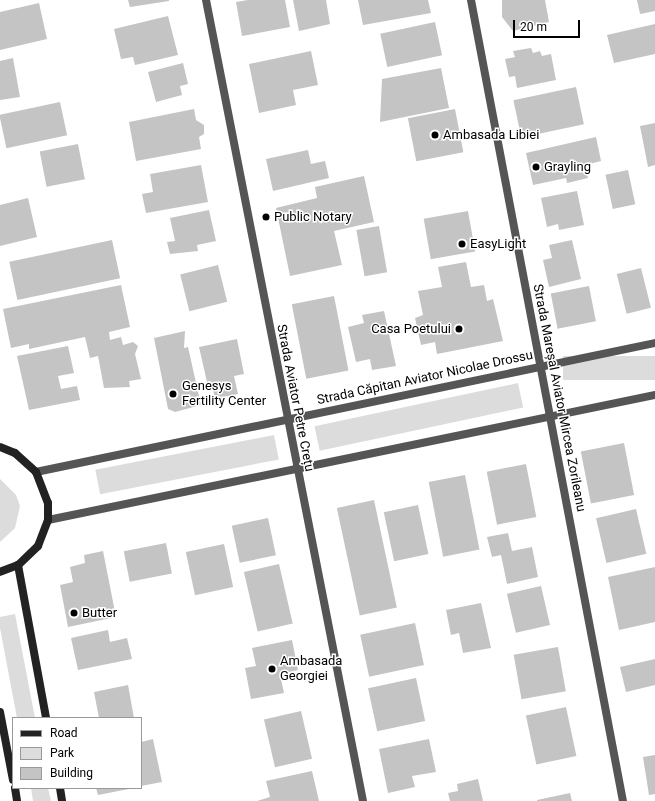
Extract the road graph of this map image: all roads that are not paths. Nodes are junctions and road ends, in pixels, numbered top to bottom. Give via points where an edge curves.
1 (206, 0) edge
2 (471, 0) edge
3 (655, 343) edge
4 (540, 366) junction
5 (655, 395) edge
6 (550, 416) junction
7 (286, 420) junction
8 (0, 447) edge
9 (296, 468) junction
10 (36, 472) junction
11 (48, 520) junction
12 (18, 565) junction
13 (0, 572) edge
14 (0, 712) edge
15 (46, 717) edge
16 (12, 775) edge
17 (15, 789) edge
18 (60, 789) edge
19 (17, 801) edge
20 (62, 801) edge
21 (362, 801) edge
22 (623, 801) edge

1 - 7 street, Strada Aviator Petre Crețu
2 - 4 street, Strada Mareșal Aviator Mircea Zorileanu
3 - 4 street, Strada Căpitan Aviator Nicolae Drossu
4 - 6 street, Strada Mareșal Aviator Mircea Zorileanu
4 - 7 street, Strada Căpitan Aviator Nicolae Drossu
5 - 6 street
6 - 9 street
6 - 22 street, Strada Mareșal Aviator Mircea Zorileanu
7 - 9 street, Strada Aviator Petre Crețu
7 - 10 street, Strada Căpitan Aviator Nicolae Drossu
8 - 10 main road via 15,453
9 - 11 street
9 - 21 street, Strada Aviator Petre Crețu
10 - 11 main road via 46,492
11 - 12 main road via 38,546
12 - 13 main road
12 - 15 main road
14 - 16 main road
17 - 19 main road
18 - 20 main road

